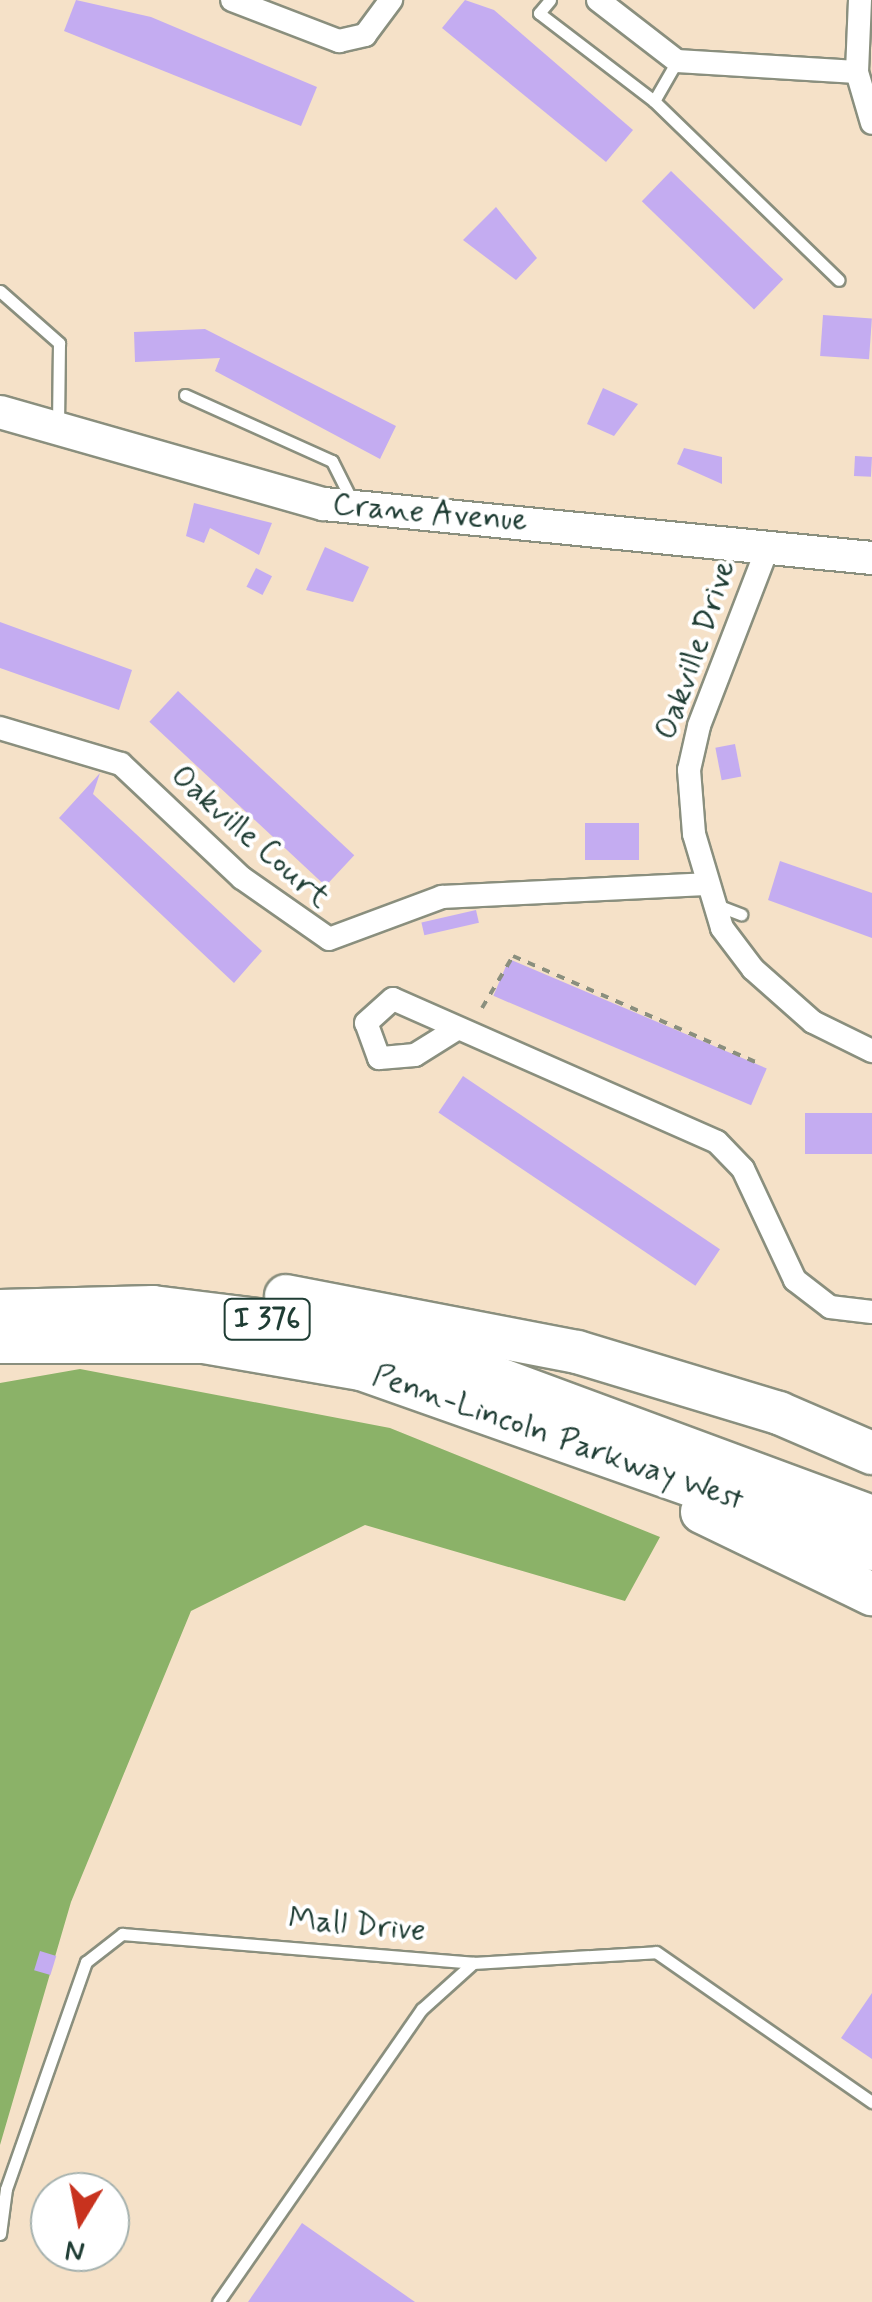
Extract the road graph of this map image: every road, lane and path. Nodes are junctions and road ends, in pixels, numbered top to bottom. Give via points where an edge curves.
1 (232, 0) edge
2 (391, 0) edge
3 (550, 0) edge
4 (598, 0) edge
5 (860, 0) edge
6 (677, 61) junction
7 (857, 72) junction
8 (654, 101) junction
9 (872, 123) edge
10 (839, 280) dead end
11 (0, 291) edge
12 (185, 395) dead end
13 (0, 412) edge
14 (57, 429) junction
15 (354, 508) junction
16 (766, 552) junction
17 (872, 558) edge
18 (0, 728) edge
19 (709, 894) junction
20 (741, 914) dead end
21 (482, 1008) dead end
22 (455, 1030) dead end
23 (872, 1051) edge
24 (756, 1062) dead end
25 (0, 1311) edge
26 (872, 1312) edge
27 (0, 1342) edge
28 (462, 1398) junction
29 (872, 1453) edge
30 (872, 1516) edge
31 (872, 1550) edge
32 (872, 1594) edge
33 (473, 1963) junction
34 (872, 2102) edge
35 (0, 2234) edge
36 (218, 2302) edge

1 - 2 street via 339,41 365,35
3 - 8 lane via 539,13
4 - 6 street
5 - 7 street
6 - 7 street
6 - 8 lane
7 - 9 street
8 - 10 lane
11 - 14 lane via 58,343 65,383
12 - 15 lane via 332,461
13 - 14 street, Crane Avenue
14 - 15 street, Crane Avenue
15 - 16 street, Crane Avenue
16 - 17 street, Crane Avenue
16 - 19 street, Oakville Drive via 689,770
18 - 19 street, Oakville Court via 121,764 242,878 329,938 442,896
19 - 20 lane
19 - 23 street, Oakville Drive via 722,928 780,995
21 - 24 path via 513,956
22 - 26 street via 717,1142 770,1210 795,1280 830,1307
25 - 29 highway via 209,1292 406,1312 577,1352 779,1414
25 - 30 highway, Penn-Lincoln Parkway West / I 376 via 152,1307 316,1327 472,1369
27 - 28 highway, Penn-Lincoln Parkway West / I 376 via 222,1344
28 - 31 highway, Penn-Lincoln Parkway West / I 376
28 - 32 highway
33 - 34 lane, Mall Drive via 668,1955
33 - 35 lane, Mall Drive via 133,1932 111,1939 89,1956 54,2043
33 - 36 lane via 422,2009

